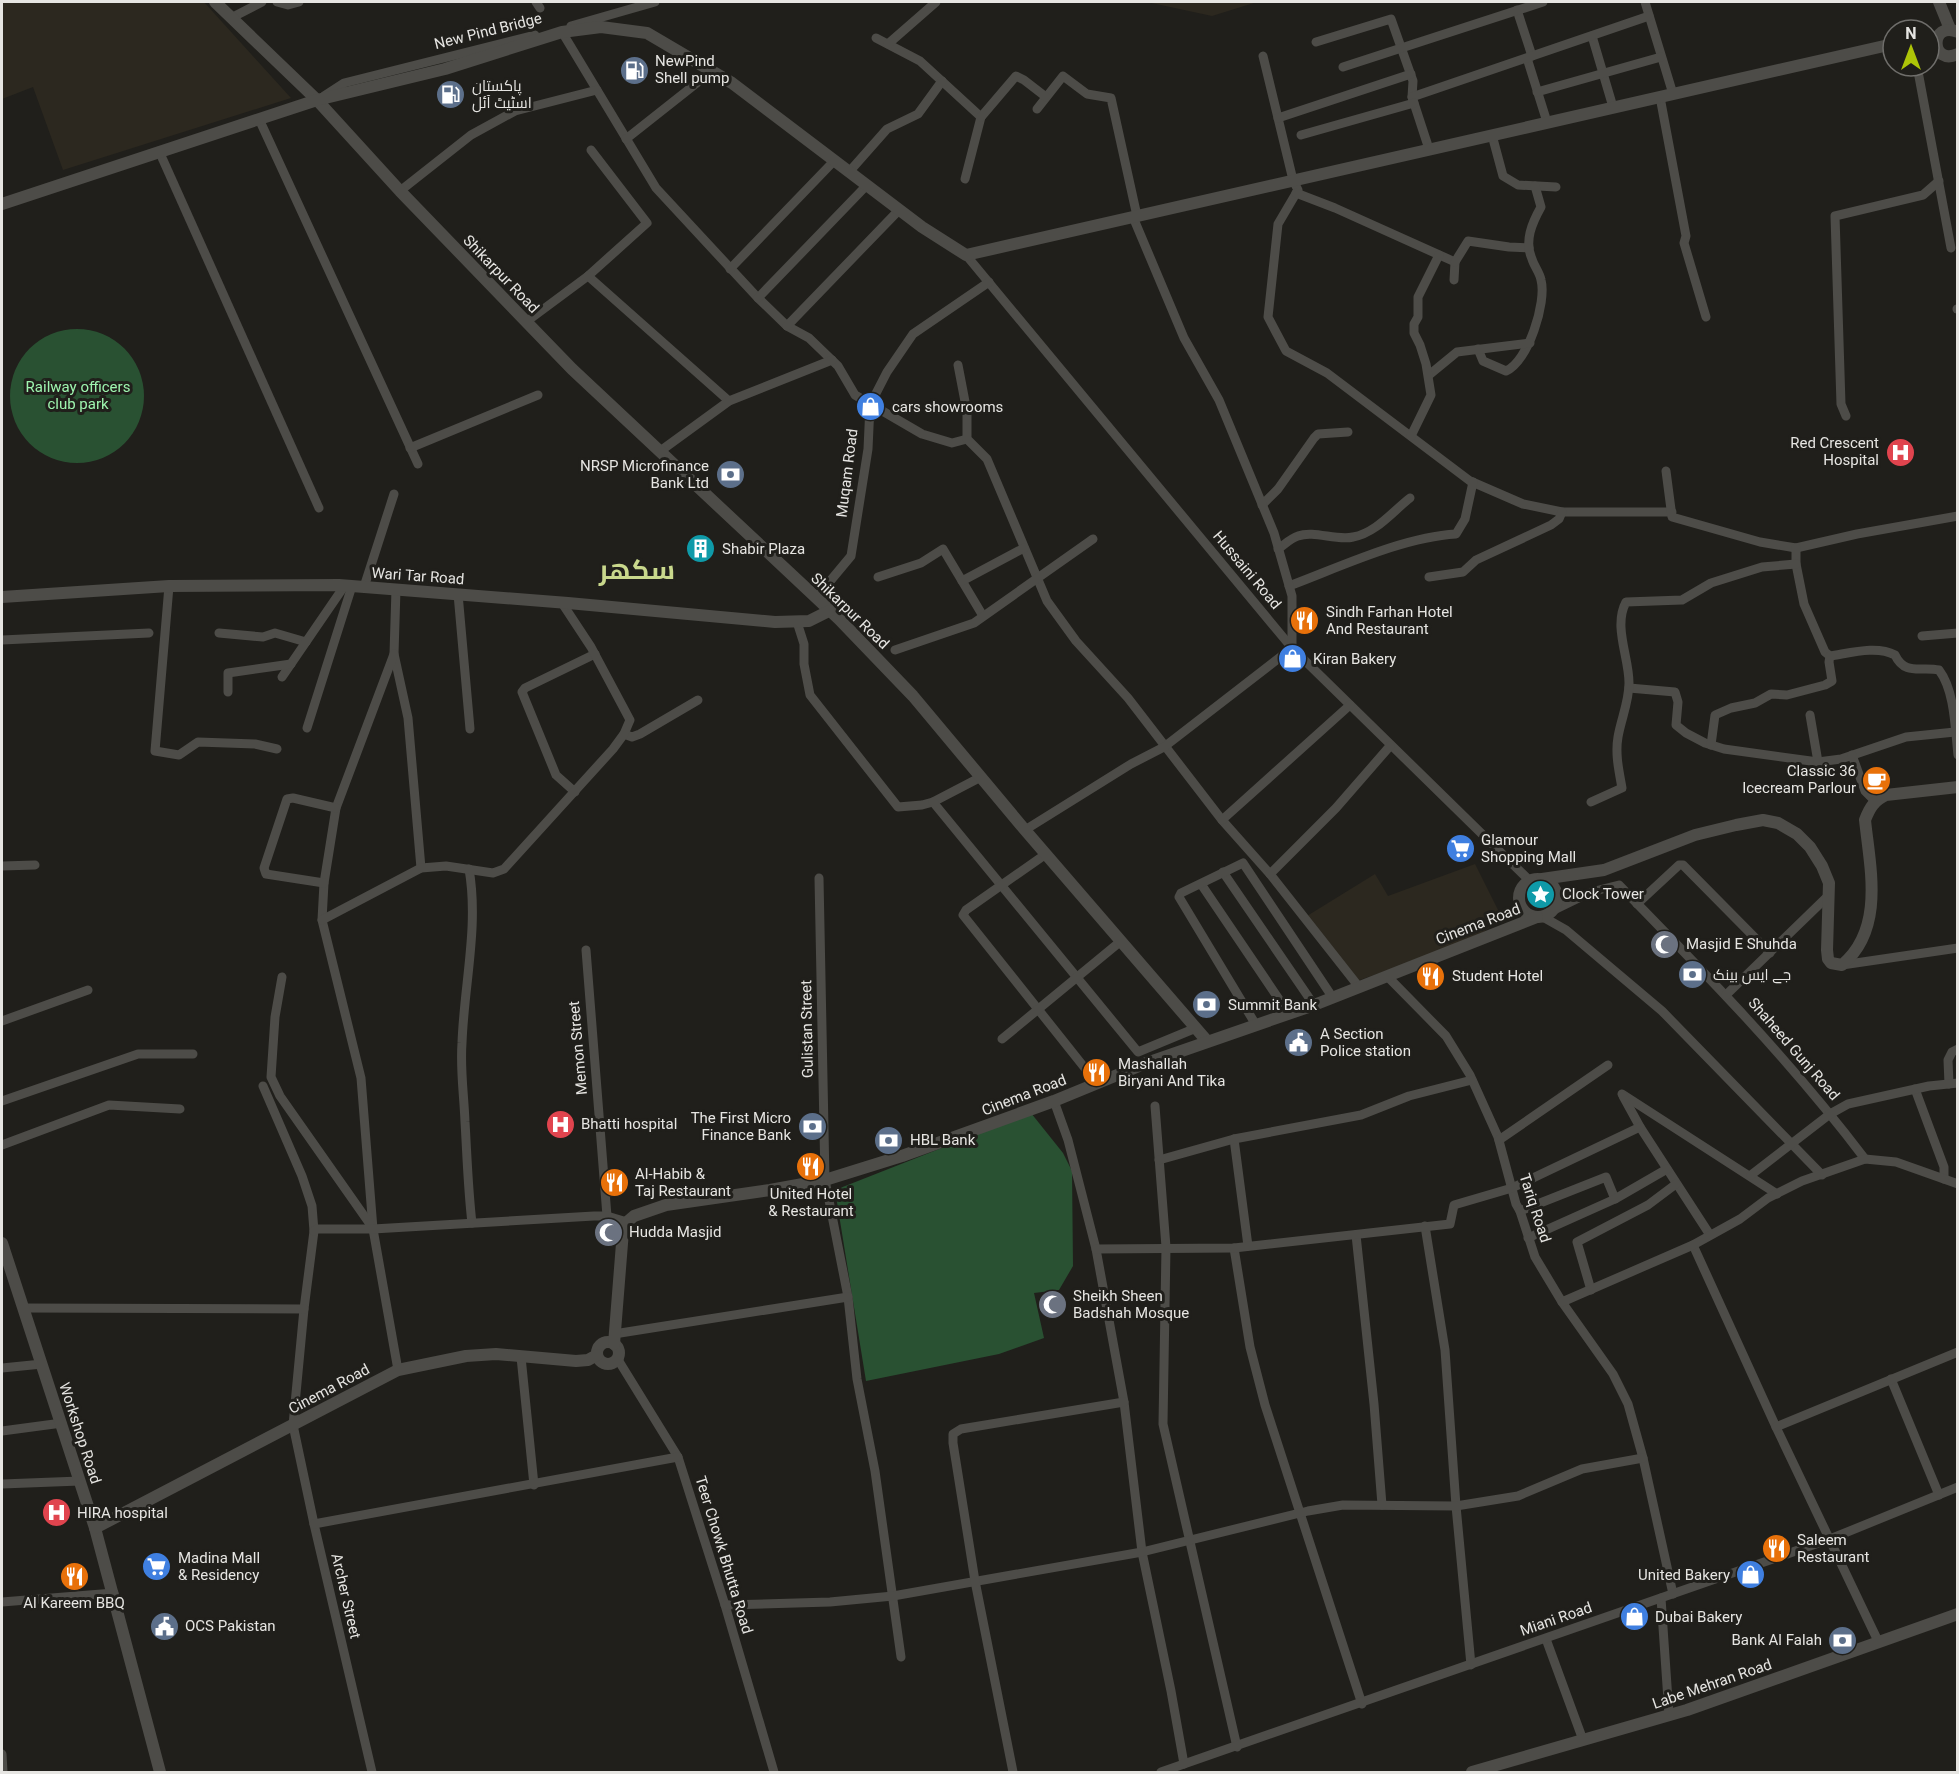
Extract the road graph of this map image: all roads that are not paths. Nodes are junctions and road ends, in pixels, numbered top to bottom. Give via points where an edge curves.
1 (214, 2) edge
2 (262, 2) edge
3 (277, 2) edge
4 (299, 2) edge
5 (655, 2) edge
6 (936, 2) edge
7 (1543, 2) edge
8 (1645, 2) edge
9 (1939, 2) edge
10 (1517, 10) junction
11 (1649, 16) junction
12 (231, 18) junction
13 (562, 32) junction
14 (1948, 32) edge
15 (1592, 36) junction
16 (876, 38) dead end
17 (1316, 42) dead end
18 (888, 44) junction
19 (1881, 47) edge
20 (1401, 48) junction
21 (1958, 54) edge
22 (1263, 56) dead end
23 (1529, 57) junction
24 (1661, 57) junction
25 (1343, 67) dead end
26 (711, 71) junction
27 (1411, 74) junction
28 (1603, 74) junction
29 (1919, 78) edge
30 (942, 81) junction
31 (597, 90) junction
32 (1538, 92) junction
33 (1673, 94) junction
34 (1046, 97) junction
35 (1660, 97) junction
36 (317, 100) junction
37 (1413, 100) junction
38 (1613, 107) junction
39 (1037, 109) dead end
40 (981, 117) junction
41 (1278, 118) junction
42 (259, 119) junction
43 (1547, 122) junction
44 (1301, 135) dead end
45 (1492, 135) junction
46 (626, 138) junction
47 (1429, 149) junction
48 (591, 150) dead end
49 (159, 151) junction
50 (834, 161) junction
51 (849, 172) junction
52 (965, 179) dead end
53 (1939, 181) junction
54 (867, 185) junction
55 (1535, 186) junction
56 (1294, 187) junction
57 (1556, 187) dead end
58 (400, 191) junction
59 (2, 204) edge
60 (899, 210) junction
61 (1135, 217) junction
62 (1529, 248) junction
63 (1951, 248) dead end
64 (966, 255) junction
65 (1438, 255) junction
66 (1455, 262) junction
67 (730, 269) junction
68 (588, 276) junction
69 (1454, 280) dead end
70 (989, 282) junction
71 (758, 298) junction
72 (1706, 317) dead end
73 (526, 322) junction
74 (787, 326) junction
75 (1530, 343) junction
76 (1478, 350) junction
77 (832, 360) junction
78 (958, 365) dead end
79 (1429, 375) junction
80 (538, 395) dead end
81 (729, 401) junction
82 (870, 405) junction
83 (1846, 416) dead end
84 (1348, 432) dead end
85 (1411, 436) junction
86 (967, 439) junction
87 (410, 448) junction
88 (659, 452) junction
89 (418, 464) dead end
90 (1666, 471) dead end
91 (1473, 482) junction
92 (393, 494) dead end
93 (1410, 498) dead end
94 (1262, 505) junction
95 (319, 508) dead end
96 (1562, 512) junction
97 (1672, 512) junction
98 (1958, 516) edge
99 (1093, 539) dead end
100 (1024, 548) junction
101 (1796, 548) junction
102 (1278, 549) junction
103 (1796, 564) junction
104 (878, 577) dead end
105 (1429, 577) dead end
106 (1037, 579) junction
107 (962, 581) junction
108 (169, 586) junction
109 (354, 586) junction
110 (1289, 586) junction
111 (396, 589) junction
112 (458, 594) junction
113 (2, 597) edge
114 (816, 598) junction
115 (562, 603) junction
116 (829, 611) junction
117 (983, 616) junction
118 (797, 622) junction
119 (150, 633) dead end
120 (219, 633) dead end
121 (1958, 633) edge
122 (1922, 636) dead end
123 (2, 640) edge
124 (306, 642) junction
125 (1292, 648) junction
126 (895, 650) dead end
127 (394, 654) junction
128 (595, 654) junction
129 (1830, 656) junction
130 (291, 664) junction
131 (282, 677) dead end
132 (1629, 688) junction
133 (228, 693) dead end
134 (698, 700) dead end
135 (1350, 705) junction
136 (1810, 715) dead end
137 (307, 728) dead end
138 (470, 729) dead end
139 (1955, 732) junction
140 (624, 734) junction
141 (1711, 745) junction
142 (1390, 746) junction
143 (1164, 747) junction
144 (277, 749) dead end
145 (1958, 755) edge
146 (1852, 756) junction
147 (1818, 762) junction
148 (981, 777) junction
149 (1958, 787) edge
150 (575, 792) junction
151 (1875, 801) junction
152 (933, 802) junction
153 (1591, 802) dead end
154 (336, 808) junction
155 (1222, 820) junction
156 (1025, 830) junction
157 (1046, 854) junction
158 (35, 865) dead end
159 (2, 866) edge
160 (421, 868) junction
161 (469, 869) junction
162 (1604, 870) junction
163 (1223, 872) junction
164 (1270, 874) junction
165 (819, 878) dead end
166 (1536, 880) junction
167 (324, 883) junction
168 (1201, 884) junction
169 (1001, 885) junction
170 (1619, 885) junction
171 (1828, 896) junction
172 (1637, 904) junction
173 (1545, 915) junction
174 (322, 920) junction
175 (1121, 941) junction
176 (1958, 948) edge
177 (586, 950) dead end
178 (1770, 953) junction
179 (1842, 965) junction
180 (1386, 976) junction
181 (282, 977) dead end
182 (1077, 977) junction
183 (1359, 987) junction
184 (87, 990) dead end
185 (1726, 995) junction
186 (1333, 998) junction
187 (1314, 1005) junction
188 (1037, 1009) junction
189 (1289, 1014) junction
190 (2, 1021) edge
191 (1256, 1025) junction
192 (1196, 1028) junction
193 (1002, 1039) dead end
194 (1208, 1041) junction
195 (1958, 1049) edge
196 (193, 1054) dead end
197 (1608, 1065) dead end
198 (1088, 1072) dead end
199 (1472, 1080) junction
200 (1953, 1083) edge
201 (263, 1086) dead end
202 (1915, 1089) junction
203 (2, 1101) edge
204 (1054, 1101) junction
205 (1155, 1106) dead end
206 (180, 1109) dead end
207 (1830, 1114) junction
208 (1640, 1127) junction
209 (1234, 1139) junction
210 (1499, 1140) junction
211 (2, 1144) edge
212 (1792, 1145) junction
213 (1865, 1159) junction
214 (1159, 1160) junction
215 (1667, 1169) junction
216 (1751, 1175) junction
217 (1822, 1175) junction
218 (1944, 1179) junction
219 (825, 1180) junction
220 (1676, 1184) junction
221 (1958, 1184) edge
222 (1512, 1188) junction
223 (1777, 1194) junction
224 (1616, 1199) junction
225 (1520, 1211) junction
226 (607, 1216) junction
227 (627, 1222) junction
228 (472, 1223) junction
229 (1425, 1226) junction
230 (373, 1229) junction
231 (314, 1231) junction
232 (1356, 1235) junction
233 (1710, 1235) junction
234 (1528, 1238) junction
235 (2, 1243) edge
236 (1693, 1245) junction
237 (1248, 1246) junction
238 (1166, 1247) junction
239 (1234, 1248) junction
240 (1096, 1249) junction
241 (1590, 1290) junction
242 (848, 1297) junction
243 (1562, 1302) junction
244 (23, 1308) junction
245 (304, 1309) junction
246 (614, 1339) junction
247 (1958, 1352) edge
248 (597, 1355) junction
249 (521, 1357) junction
250 (617, 1358) junction
251 (42, 1364) junction
252 (2, 1368) edge
253 (398, 1370) junction
254 (1891, 1380) junction
255 (1124, 1402) junction
256 (62, 1424) junction
257 (293, 1425) junction
258 (1776, 1427) junction
259 (2, 1431) edge
260 (678, 1457) junction
261 (1643, 1458) junction
262 (80, 1481) junction
263 (2, 1485) edge
264 (534, 1485) junction
265 (1958, 1488) edge
266 (1939, 1495) junction
267 (1382, 1505) junction
268 (1456, 1506) junction
269 (1299, 1513) junction
270 (314, 1524) junction
271 (95, 1528) junction
272 (1830, 1539) junction
273 (1190, 1542) junction
274 (1142, 1552) junction
275 (975, 1581) junction
276 (114, 1593) junction
277 (1673, 1594) junction
278 (893, 1596) junction
279 (1661, 1598) junction
280 (2, 1602) edge
281 (725, 1605) junction
282 (1958, 1614) edge
283 (1546, 1639) junction
284 (1878, 1641) junction
285 (902, 1657) dead end
286 (1471, 1665) junction
287 (1362, 1704) junction
288 (1669, 1715) junction
289 (1582, 1740) junction
290 (1237, 1747) junction
291 (2, 1754) edge
292 (1184, 1764) junction
293 (3, 1773) edge
294 (159, 1773) edge
295 (372, 1773) edge
296 (774, 1773) edge
297 (1013, 1773) edge
298 (1161, 1773) edge
299 (1473, 1773) edge

1 - 12 street, Shikarpur Road
2 - 12 street
3 - 4 street
5 - 36 street, New Pind Bridge via 344,83
6 - 18 street
7 - 10 street
8 - 11 street
9 - 14 street
10 - 20 street
10 - 23 street
11 - 15 street
11 - 24 street
12 - 36 street, Shikarpur Road
13 - 26 street via 601,27 647,33
13 - 31 street
13 - 36 street via 445,69
14 - 21 street via 1936,44 1940,53 1950,57
15 - 23 street
15 - 28 street
16 - 18 street
17 - 20 street via 1391,19
18 - 30 street via 920,61
19 - 33 street
20 - 25 street
20 - 27 street
22 - 41 street
23 - 32 street
23 - 37 street
24 - 28 street
24 - 33 street
26 - 46 street
26 - 50 street
27 - 37 street
27 - 41 street
28 - 32 street
28 - 38 street
29 - 53 street
30 - 40 street
30 - 51 street via 918,114 887,129
31 - 46 street
31 - 58 street via 515,111 471,135
32 - 43 street
33 - 35 street
34 - 39 street
34 - 40 street via 1016,76
34 - 61 street via 1063,76 1087,94 1111,98
35 - 38 street
35 - 72 street via 1686,236 1684,243
36 - 42 street
36 - 58 street, Shikarpur Road
37 - 44 street
37 - 47 street
38 - 43 street
40 - 52 street
41 - 56 street
42 - 49 street
42 - 87 street
43 - 45 street
45 - 47 street
45 - 55 street via 1503,176 1518,185
46 - 67 street via 656,188
47 - 56 street
48 - 68 street via 647,223
49 - 59 street
49 - 95 street
50 - 51 street
50 - 67 street
51 - 54 street
53 - 63 street
53 - 83 street via 1923,195 1835,216 1841,404
54 - 60 street
54 - 71 street
55 - 57 street
55 - 62 street via 1540,207 1530,226
56 - 61 street
56 - 65 street
56 - 85 street via 1278,224 1268,317 1286,351 1327,373
58 - 73 street, Shikarpur Road
60 - 64 street
60 - 74 street
61 - 64 street
61 - 94 street via 1184,338 1219,400
62 - 66 street via 1468,241
62 - 75 street via 1542,289
64 - 70 street, Hussaini Road
65 - 66 street
65 - 79 street via 1418,297 1414,324
66 - 69 street
67 - 71 street
68 - 73 street
68 - 81 street
70 - 82 street, Muqam Road via 913,334
70 - 125 street, Hussaini Road
71 - 74 street
73 - 88 street, Shikarpur Road
74 - 77 street via 809,338
75 - 76 street
75 - 76 street via 1517,363 1506,371 1484,362
76 - 79 street via 1457,352
77 - 81 street
77 - 82 street via 855,395
78 - 86 street
79 - 85 street via 1431,395
80 - 87 street
81 - 88 street
82 - 86 street via 922,434 952,443
82 - 114 street, Muqam Road via 868,448 851,555
84 - 94 street via 1314,438
85 - 91 street
86 - 100 street via 987,459
87 - 89 street
88 - 114 street, Shikarpur Road
90 - 97 street
91 - 96 street via 1523,504
91 - 110 street via 1465,519 1456,534 1409,542
92 - 109 street
93 - 102 street via 1381,523 1355,537 1298,535
94 - 102 street
96 - 97 street
96 - 105 street via 1551,525 1476,560 1463,572
97 - 101 street via 1672,517 1725,533
98 - 101 street
99 - 106 street
100 - 106 street
100 - 107 street
101 - 103 street
102 - 110 street
103 - 129 street via 1810,622
103 - 132 street via 1762,567 1711,583 1682,600 1626,602 1621,623
104 - 107 street via 921,563 943,549
106 - 117 street
106 - 143 street via 1047,601 1076,641 1128,698
107 - 117 street
108 - 109 street, Wari Tar Road
108 - 113 street, Wari Tar Road
108 - 144 street via 155,751 179,755 198,742 255,744
109 - 111 street, Wari Tar Road
109 - 124 street
109 - 137 street
110 - 125 street
111 - 112 street, Wari Tar Road
111 - 127 street
112 - 115 street, Wari Tar Road
112 - 138 street
114 - 116 street, Shikarpur Road
115 - 118 street, Wari Tar Road
115 - 128 street
116 - 118 street, Wari Tar Road
116 - 148 street, Shikarpur Road via 914,696
117 - 126 street via 974,623
118 - 152 street via 810,695 898,807
119 - 123 street
120 - 124 street via 263,637 275,633
121 - 122 street
124 - 130 street
125 - 135 street, Hussaini Road
125 - 143 street
127 - 154 street
127 - 160 street via 408,718
128 - 140 street via 630,720
128 - 150 street via 522,692 556,775
129 - 139 street via 1886,651 1896,655 1899,664 1909,669 1939,670 1947,680
129 - 141 street via 1832,681 1787,695 1771,694 1715,716
130 - 131 street
130 - 133 street via 228,673
132 - 141 street via 1675,692 1676,724
132 - 153 street via 1616,748 1622,788
134 - 140 street via 640,734
135 - 142 street, Hussaini Road
135 - 155 street
136 - 147 street
139 - 145 street
139 - 146 street via 1906,737
140 - 150 street
141 - 147 street
142 - 164 street
142 - 166 street, Hussaini Road
143 - 155 street
143 - 156 street
146 - 147 street
146 - 151 street via 1865,791
148 - 152 street
148 - 156 street, Shikarpur Road
149 - 151 street via 1886,795
150 - 161 street via 504,869 493,873
151 - 179 street via 1865,820 1872,897 1870,917 1854,955
152 - 169 street
154 - 167 street
154 - 167 street via 287,799 264,868 266,874
155 - 164 street
156 - 157 street, Shikarpur Road
157 - 169 street
157 - 175 street, Shikarpur Road
158 - 159 street
160 - 161 street
160 - 174 street
161 - 228 street via 473,922 461,1045
162 - 166 street
162 - 170 street, Shaheed Gunj Road
162 - 171 street via 1695,835 1763,820 1778,823 1810,847 1829,883
163 - 168 street
163 - 186 street via 1246,865
163 - 187 street
164 - 183 street
165 - 219 street, Gulistan Street
166 - 173 street via 1557,891 1558,898
166 - 173 street via 1521,890 1519,902 1525,912
167 - 174 street
168 - 189 street
168 - 191 street via 1181,893 1180,902
169 - 182 street
169 - 188 street via 963,915
170 - 172 street, Shaheed Gunj Road
170 - 173 street via 1591,892
171 - 178 street
171 - 179 street via 1828,959
172 - 178 street via 1683,865
172 - 185 street, Shaheed Gunj Road
173 - 180 street, Cinema Road
173 - 212 street via 1662,1011
174 - 230 street via 361,1078
175 - 182 street
175 - 192 street, Shikarpur Road
176 - 179 street
177 - 226 street, Memon Street
178 - 185 street
180 - 183 street, Cinema Road
180 - 199 street, Tariq Road via 1446,1035
181 - 230 street via 271,1077 280,1096
182 - 188 street
182 - 192 street via 1138,1052
183 - 186 street, Cinema Road
184 - 190 street
185 - 207 street, Shaheed Gunj Road
186 - 187 street, Cinema Road
187 - 189 street, Cinema Road
188 - 193 street
188 - 198 street
189 - 191 street, Cinema Road
191 - 194 street, Cinema Road
192 - 194 street, Shikarpur Road
194 - 204 street, Cinema Road
195 - 200 street via 1948,1060
196 - 203 street via 138,1054
197 - 210 street
199 - 209 street via 1409,1096 1361,1115
199 - 210 street, Tariq Road
200 - 202 street
201 - 231 street, Archer Street via 302,1176 312,1206
202 - 207 street via 1848,1104
202 - 218 street via 1944,1167
204 - 219 street, Cinema Road
204 - 240 street
205 - 214 street
206 - 211 street via 110,1105
207 - 212 street
207 - 213 street, Shaheed Gunj Road
208 - 215 street
208 - 216 street via 1622,1094
208 - 222 street
209 - 214 street
209 - 237 street
210 - 222 street, Tariq Road
212 - 216 street
212 - 217 street
213 - 217 street
213 - 218 street via 1896,1162
214 - 238 street
215 - 220 street
215 - 224 street
216 - 223 street
217 - 223 street
218 - 221 street
219 - 227 street, Cinema Road via 666,1205
219 - 242 street, Gulistan Street
220 - 233 street
220 - 241 street via 1648,1205 1578,1242
222 - 225 street, Tariq Road
222 - 229 street via 1454,1204 1450,1224
223 - 233 street
224 - 225 street via 1606,1177
224 - 234 street
225 - 234 street, Tariq Road
226 - 227 street
226 - 228 street
227 - 246 street via 622,1231 618,1264
228 - 230 street
229 - 232 street
229 - 268 street via 1445,1350
230 - 231 street
230 - 253 street
231 - 245 street, Archer Street
232 - 237 street
232 - 267 street
233 - 236 street
234 - 243 street, Tariq Road
235 - 244 street, Workshop Road
236 - 241 street
236 - 258 street
237 - 239 street
238 - 239 street
238 - 240 street
238 - 273 street via 1162,1424
239 - 269 street via 1250,1347
240 - 255 street
241 - 243 street
242 - 246 street
242 - 278 street, Gulistan Street via 857,1379
243 - 261 street, Tariq Road via 1613,1374 1628,1404
244 - 245 street
244 - 251 street, Workshop Road
245 - 257 street, Archer Street
246 - 248 street via 601,1344
246 - 250 street
247 - 254 street
248 - 249 street, Cinema Road via 576,1361
248 - 250 street via 606,1363
249 - 253 street, Cinema Road via 466,1356
249 - 264 street
250 - 260 street, Teer Chowk Bhutta Road
251 - 252 street
251 - 256 street, Workshop Road
253 - 257 street, Cinema Road
254 - 258 street
254 - 266 street
255 - 274 street
255 - 275 street via 961,1429 953,1434
256 - 259 street
256 - 262 street, Workshop Road
257 - 270 street, Archer Street
257 - 271 street, Cinema Road
258 - 272 street
260 - 264 street
260 - 281 street, Teer Chowk Bhutta Road
261 - 268 street via 1582,1469 1518,1496
261 - 277 street, Tariq Road
262 - 263 street
262 - 271 street, Workshop Road
264 - 270 street
265 - 266 street, Miani Road
266 - 272 street, Miani Road
267 - 268 street
267 - 269 street via 1343,1505
268 - 286 street
269 - 273 street
269 - 287 street
270 - 295 street, Archer Street
271 - 276 street, Workshop Road
272 - 277 street, Miani Road
272 - 284 street
273 - 274 street
273 - 290 street
274 - 275 street
274 - 292 street
275 - 278 street
275 - 297 street
276 - 280 street
276 - 294 street, Workshop Road
277 - 279 street, Miani Road
278 - 281 street
278 - 285 street, Gulistan Street
279 - 283 street, Miani Road
279 - 288 street
281 - 296 street, Teer Chowk Bhutta Road
282 - 284 street, Labe Mehran Road
283 - 286 street, Miani Road
283 - 289 street
284 - 288 street, Labe Mehran Road
286 - 287 street, Miani Road
287 - 290 street, Miani Road
288 - 289 street, Labe Mehran Road
289 - 299 street, Labe Mehran Road
290 - 292 street, Miani Road
291 - 293 street
292 - 298 street, Miani Road

